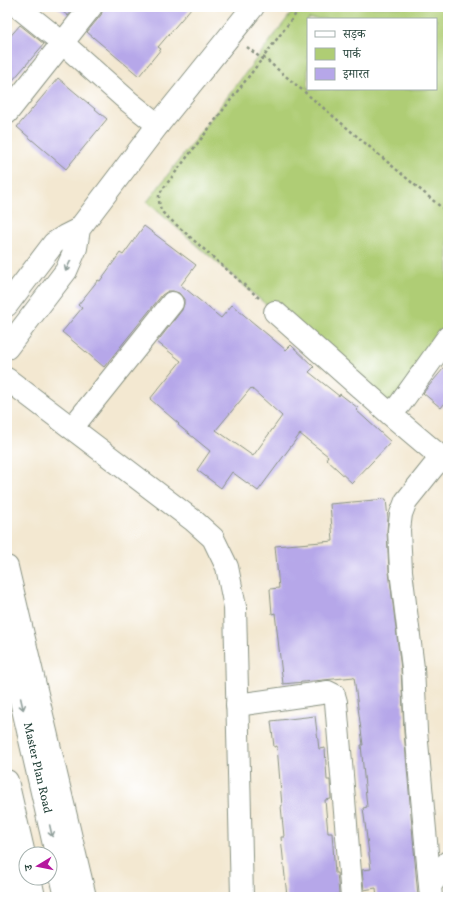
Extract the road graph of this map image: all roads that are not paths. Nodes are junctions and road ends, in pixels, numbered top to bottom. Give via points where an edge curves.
1 (18, 7) edge
2 (91, 7) edge
3 (253, 7) edge
4 (62, 43) junction
5 (7, 113) edge
6 (158, 125) junction
7 (78, 229) junction
8 (172, 303) dead end
9 (7, 305) edge
10 (275, 312) road end
11 (448, 337) edge
12 (7, 348) edge
13 (7, 378) edge
14 (390, 414) junction
15 (72, 428) junction
16 (445, 460) edge
17 (7, 567) edge
18 (7, 639) edge
19 (237, 705) junction
20 (7, 781) edge
21 (22, 846) edge
22 (448, 862) edge
23 (7, 863) edge
24 (32, 886) edge
25 (430, 892) edge
26 (15, 897) edge
27 (34, 897) edge
28 (66, 897) edge
29 (85, 897) edge
30 (242, 897) edge
31 (352, 897) edge

1 - 4 street
2 - 4 street
3 - 6 street
4 - 5 street
4 - 6 street
6 - 7 street
7 - 9 street via 54,243
7 -> 12 street via 76,248 66,271
8 - 15 street
10 - 14 street
11 - 14 street
13 - 15 street
14 - 16 street
15 - 19 street via 213,538 227,567 235,607
16 - 25 street via 434,466 406,501 399,530 401,571 413,668
17 - 29 street
18 -> 28 street, Master Plan Road
19 - 30 street
19 - 31 street via 328,692 334,695
20 - 21 street
22 - 25 street
23 - 26 street
24 - 27 street

